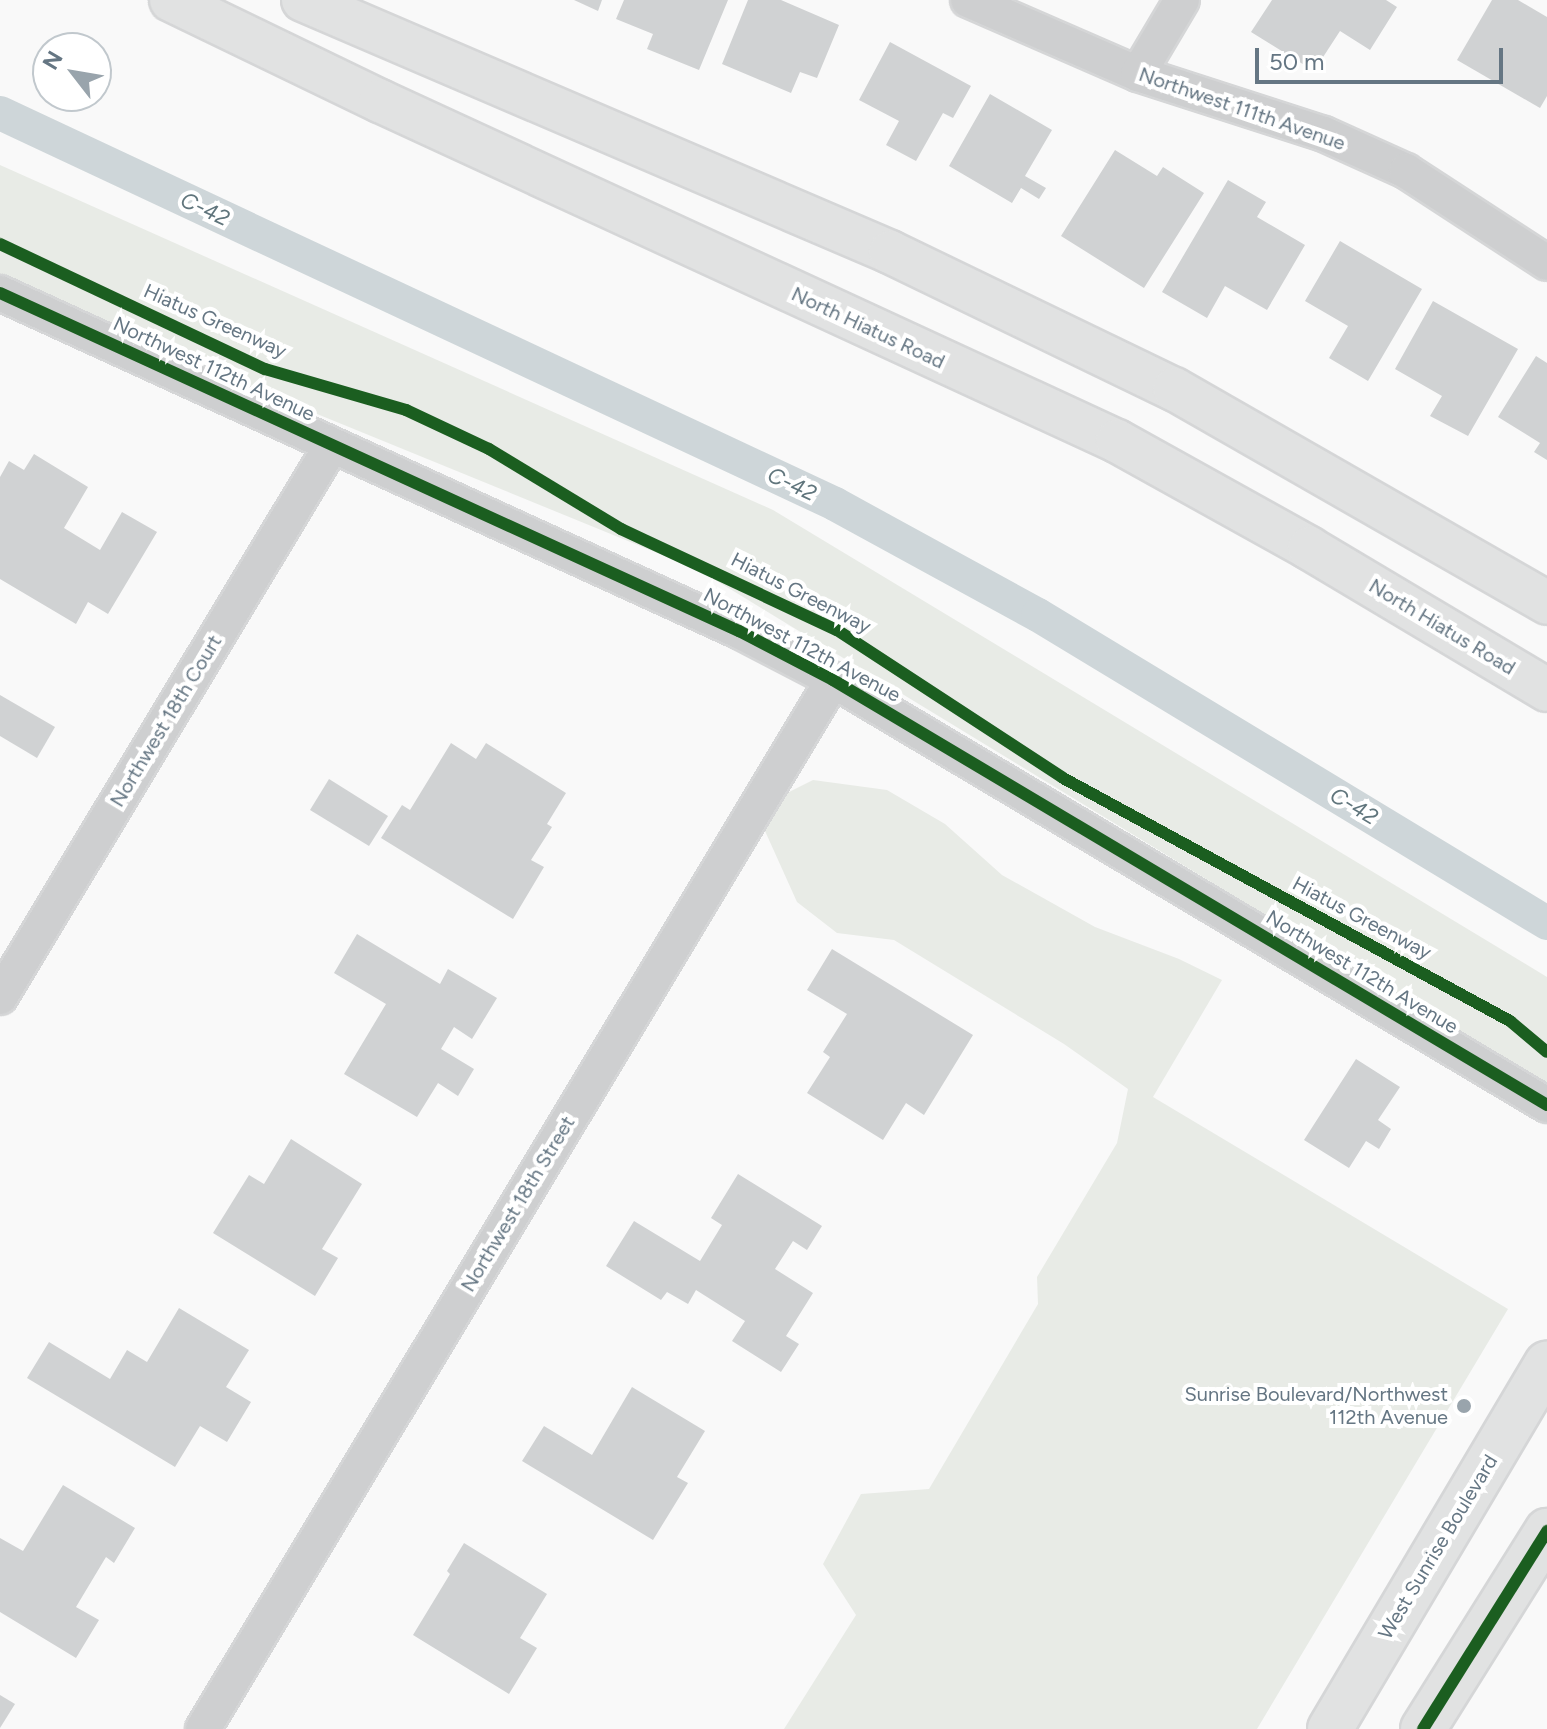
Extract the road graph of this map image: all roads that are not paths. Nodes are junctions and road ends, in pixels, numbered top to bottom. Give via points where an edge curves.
1 (171, 0) edge
2 (303, 0) edge
3 (968, 0) edge
4 (1182, 0) edge
5 (1138, 74) junction
6 (1547, 263) edge
7 (0, 293) edge
8 (332, 445) junction
9 (1547, 603) edge
10 (833, 680) junction
11 (1547, 690) edge
12 (0, 997) edge
13 (1547, 1105) edge
14 (1547, 1364) edge
15 (1547, 1531) edge
16 (203, 1729) edge
17 (1330, 1729) edge
18 (1423, 1729) edge

1 - 11 main road, North Hiatus Road via 1117,441
2 - 9 main road via 890,252 1160,382
3 - 5 street, Northwest 111th Avenue
4 - 5 street
5 - 6 street, Northwest 111th Avenue via 1324,134 1406,171
7 - 8 street, Northwest 112th Avenue
8 - 10 street, Northwest 112th Avenue via 739,631
8 - 12 street, Northwest 18th Court
10 - 13 street, Northwest 112th Avenue
10 - 16 street, Northwest 18th Street
14 - 17 highway, West Sunrise Boulevard
15 - 18 highway

